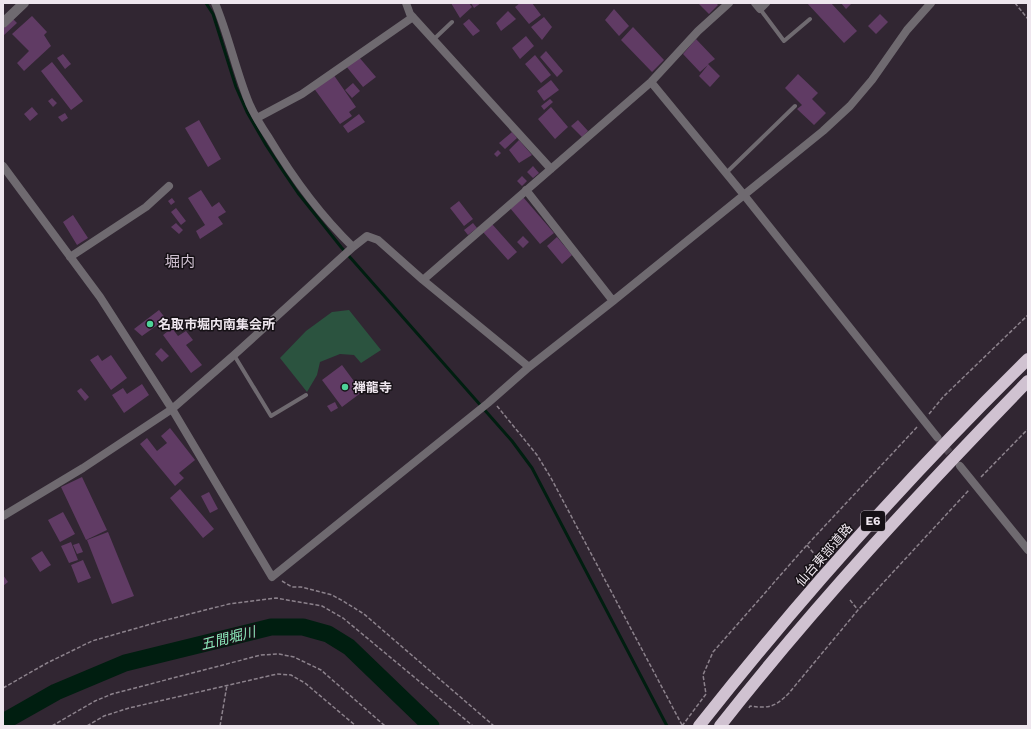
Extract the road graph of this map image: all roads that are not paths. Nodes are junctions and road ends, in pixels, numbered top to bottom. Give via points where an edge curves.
1 (24, 3) edge
2 (215, 3) edge
3 (406, 3) edge
4 (931, 3) edge
5 (726, 4) edge
6 (760, 5) edge
7 (413, 17) junction
8 (810, 19) dead end
9 (452, 22) dead end
10 (3, 23) edge
11 (433, 40) junction
12 (651, 82) junction
13 (795, 106) dead end
14 (257, 118) junction
15 (3, 166) edge
16 (551, 169) junction
17 (726, 173) junction
18 (170, 186) dead end
19 (526, 190) junction
20 (744, 195) junction
21 (349, 250) junction
22 (70, 257) junction
23 (423, 280) junction
24 (613, 301) junction
25 (234, 355) junction
26 (1028, 359) edge
27 (529, 367) junction
28 (1028, 381) edge
29 (306, 395) dead end
30 (172, 408) junction
31 (937, 437) tunnel mouth
32 (960, 466) tunnel mouth
33 (3, 516) edge
34 (1028, 550) edge
35 (699, 726) edge
36 (720, 726) edge

1 - 10 street
2 - 14 street via 247,100
3 - 7 street
4 - 20 street via 907,30 850,106
5 - 12 street
6 - 8 lane via 784,41
7 - 11 street
7 - 14 street via 302,94
9 - 11 lane
11 - 16 street
12 - 16 street
12 - 17 street
13 - 17 lane
14 - 21 street via 286,166
15 - 22 street
16 - 19 street
17 - 20 street
18 - 22 street via 146,207
19 - 23 street
19 - 24 street
20 - 24 street
20 - 31 street
21 - 23 street via 366,236 378,240
21 - 25 street
22 - 30 street via 100,297
23 - 27 street
24 - 27 street
25 - 29 lane via 271,416
25 - 30 street
26 - 35 highway, 仙台東部道路 / E6 via 866,528
27 - 30 street via 272,577
28 - 36 highway, E6 via 878,540
30 - 33 street via 83,468
32 - 34 street

